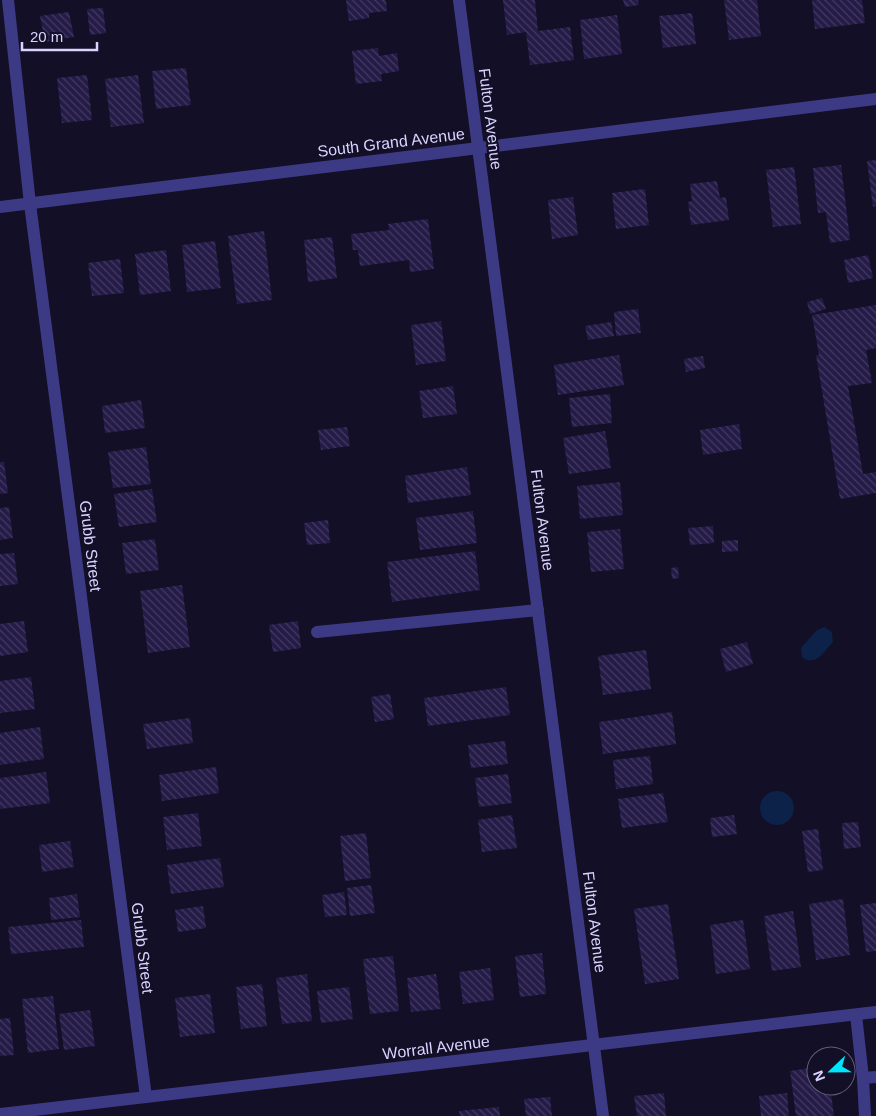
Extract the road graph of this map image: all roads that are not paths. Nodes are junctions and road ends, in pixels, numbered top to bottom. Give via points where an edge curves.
1 (8, 0) edge
2 (459, 0) edge
3 (876, 99) edge
4 (478, 148) junction
5 (30, 204) junction
6 (0, 207) edge
7 (538, 610) junction
8 (317, 632) dead end
9 (876, 1012) edge
10 (856, 1015) junction
11 (595, 1045) junction
12 (870, 1078) edge
13 (146, 1097) junction
14 (0, 1114) edge
15 (603, 1116) edge
16 (865, 1116) edge

1 - 5 street, Grubb Street
2 - 4 street, Fulton Avenue
3 - 4 street, South Grand Avenue
4 - 5 street, South Grand Avenue
4 - 7 street, Fulton Avenue
5 - 6 street, South Grand Avenue
5 - 13 street, Grubb Street
7 - 8 street
7 - 11 street, Fulton Avenue
9 - 10 street, Worrall Avenue
10 - 11 street, Worrall Avenue
10 - 12 street
11 - 13 street, Worrall Avenue
11 - 15 street, Fulton Avenue
12 - 16 street
13 - 14 street, Worrall Avenue

